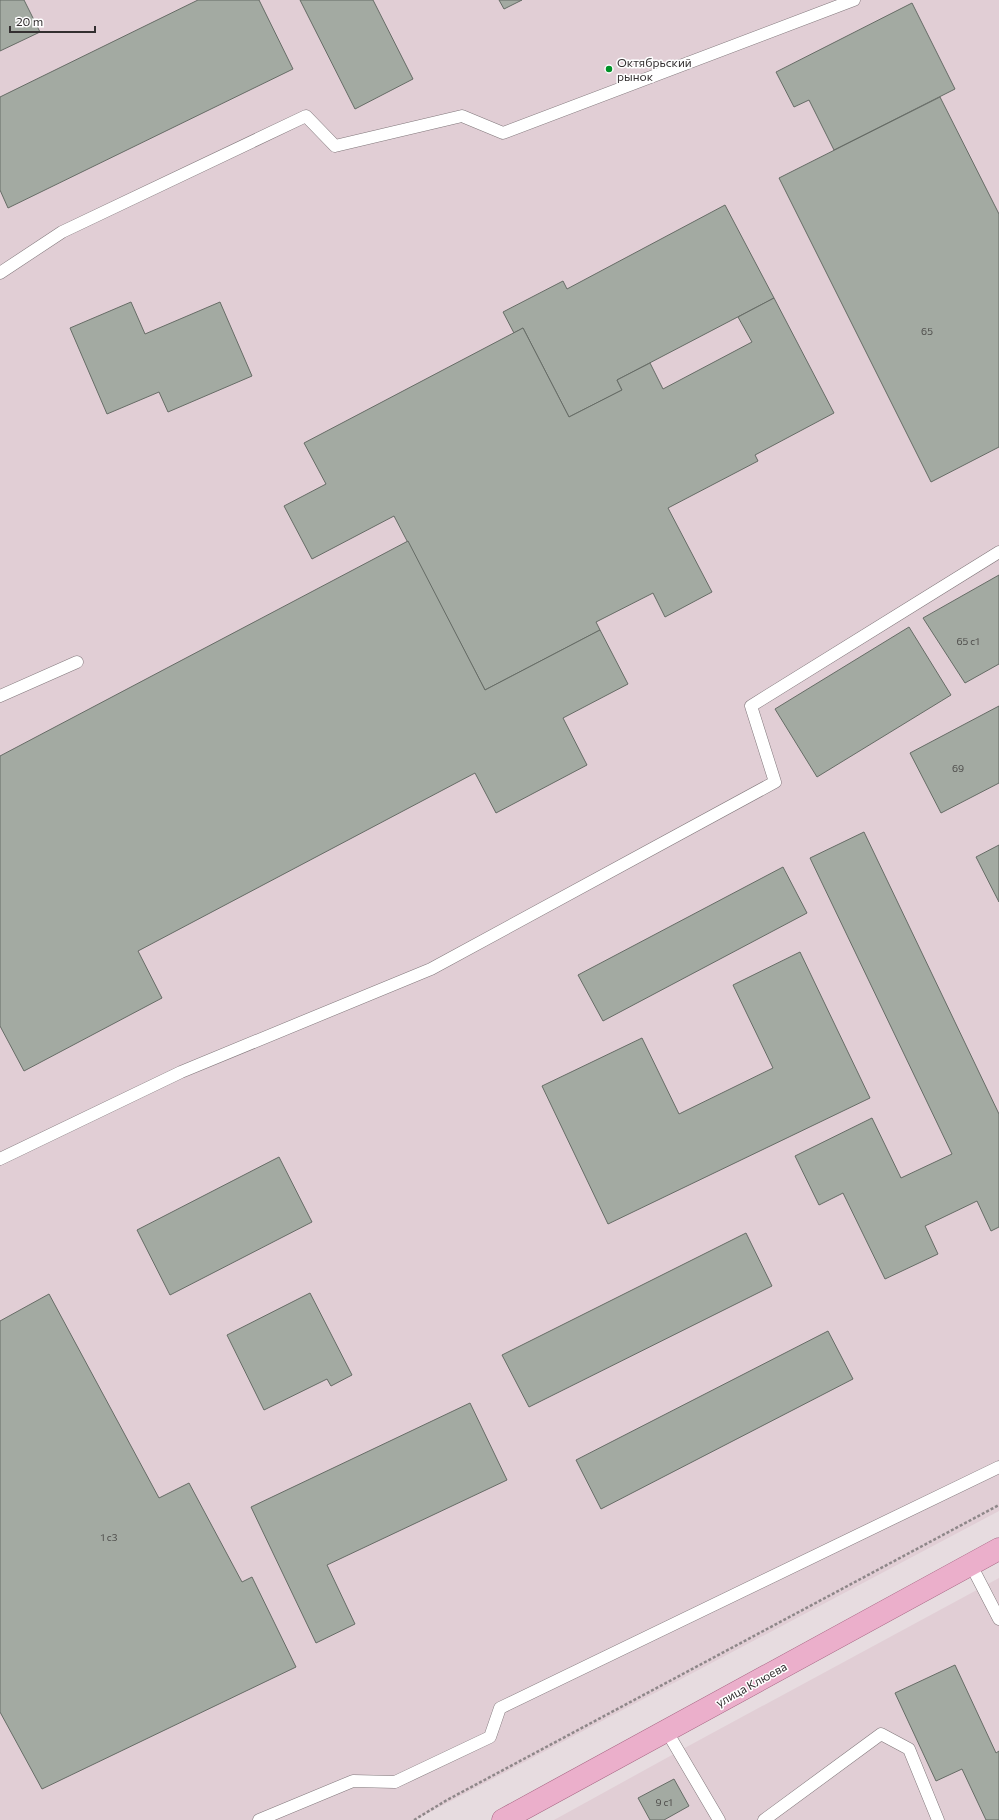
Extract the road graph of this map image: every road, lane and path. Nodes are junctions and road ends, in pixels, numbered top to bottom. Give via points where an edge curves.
1 (854, 0) edge
2 (0, 273) edge
3 (999, 552) edge
4 (77, 662) dead end
5 (0, 696) edge
6 (0, 1159) edge
7 (999, 1467) edge
8 (999, 1505) edge
9 (999, 1549) edge
10 (971, 1564) junction
11 (999, 1619) edge
12 (666, 1730) junction
13 (259, 1820) edge
14 (414, 1820) edge
15 (503, 1820) edge
16 (719, 1820) edge
17 (764, 1820) edge
18 (938, 1820) edge

1 - 2 lane via 503,133 462,116 335,146 306,116 62,232
3 - 6 lane via 751,706 775,782 431,969 181,1072
4 - 5 lane
7 - 13 lane via 500,1708 490,1737 394,1782 353,1781
8 - 14 path
9 - 10 main road, улица Клюева
10 - 11 lane
10 - 12 main road, улица Клюева
12 - 15 main road, улица Клюева
12 - 16 lane
17 - 18 lane via 881,1734 909,1749

